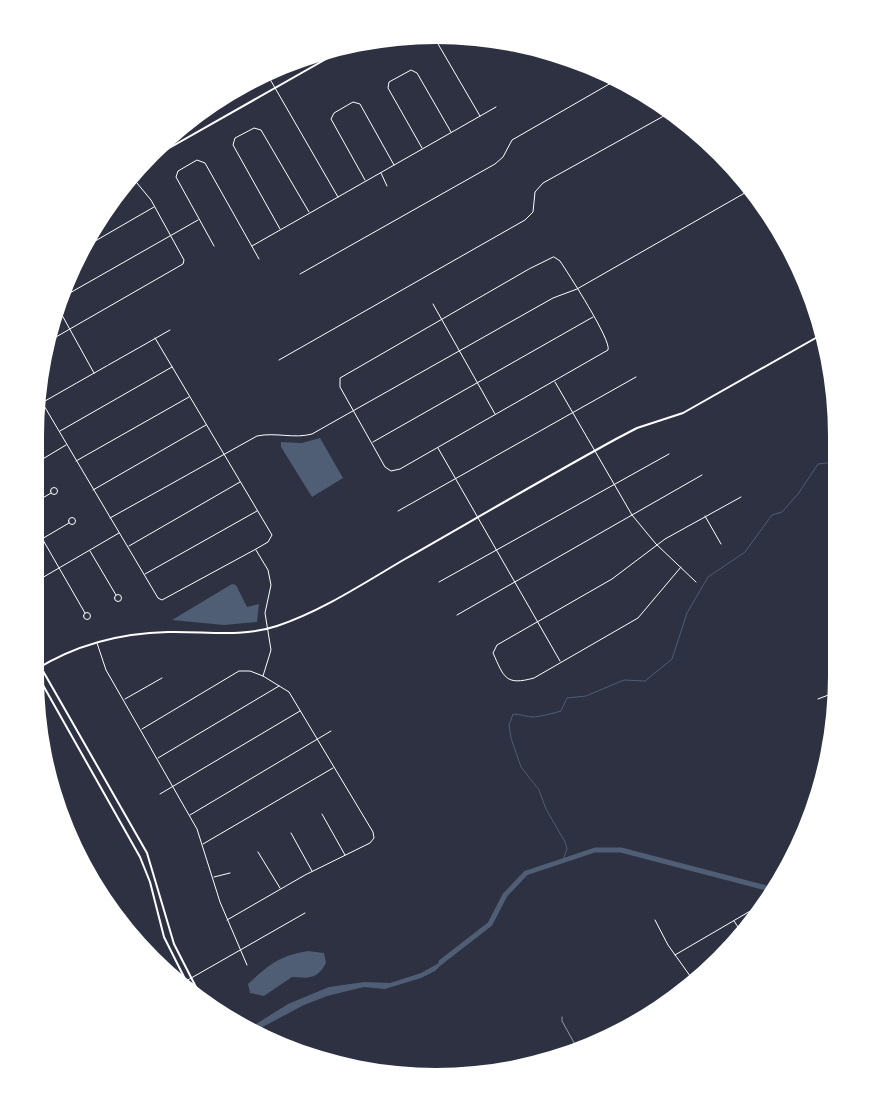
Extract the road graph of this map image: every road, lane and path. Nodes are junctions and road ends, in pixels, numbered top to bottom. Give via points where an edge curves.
1 (438, 44) edge
2 (325, 60) edge
3 (271, 81) edge
4 (610, 85) edge
5 (275, 88) junction
6 (496, 107) dead end
7 (480, 116) junction
8 (663, 116) edge
9 (451, 132) junction
10 (172, 146) edge
11 (423, 148) junction
12 (394, 165) junction
13 (380, 173) junction
14 (366, 181) junction
15 (136, 183) edge
16 (387, 186) dead end
17 (744, 193) edge
18 (338, 197) junction
19 (154, 207) junction
20 (309, 213) junction
21 (199, 219) junction
22 (281, 229) junction
23 (170, 236) junction
24 (96, 241) edge
25 (214, 246) dead end
26 (252, 246) junction
27 (259, 259) dead end
28 (300, 274) dead end
29 (577, 289) junction
30 (72, 292) edge
31 (433, 304) dead end
32 (594, 316) junction
33 (63, 317) edge
34 (441, 319) junction
35 (70, 330) junction
36 (170, 330) dead end
37 (56, 338) edge
38 (156, 338) junction
39 (816, 338) edge
40 (459, 351) junction
41 (279, 360) dead end
42 (172, 367) junction
43 (94, 373) junction
44 (636, 377) dead end
45 (555, 381) junction
46 (477, 383) junction
47 (190, 396) junction
48 (46, 402) edge
49 (45, 408) edge
50 (354, 411) junction
51 (573, 413) junction
52 (495, 414) junction
53 (207, 425) junction
54 (59, 432) junction
55 (372, 443) junction
56 (67, 445) junction
57 (438, 447) junction
58 (595, 450) junction
59 (224, 453) junction
60 (669, 454) dead end
61 (44, 458) edge
62 (76, 461) junction
63 (702, 475) dead end
64 (456, 479) junction
65 (241, 482) junction
66 (613, 483) junction
67 (93, 490) junction
68 (51, 493) dead end
69 (44, 497) edge
70 (741, 497) dead end
71 (258, 510) junction
72 (398, 511) dead end
73 (632, 515) junction
74 (705, 516) junction
75 (478, 517) junction
76 (110, 518) junction
77 (69, 523) dead end
78 (119, 533) junction
79 (44, 537) edge
80 (44, 541) edge
81 (656, 544) junction
82 (721, 544) dead end
83 (127, 546) junction
84 (256, 549) junction
85 (90, 550) junction
86 (497, 550) junction
87 (681, 567) junction
88 (60, 568) junction
89 (144, 575) junction
90 (44, 577) edge
91 (514, 581) junction
92 (439, 582) dead end
93 (696, 582) dead end
94 (116, 595) dead end
95 (85, 613) dead end
96 (457, 615) dead end
97 (537, 622) junction
98 (267, 629) junction
99 (97, 642) junction
100 (560, 662) junction
101 (44, 665) edge
102 (44, 672) edge
103 (262, 676) junction
104 (162, 678) dead end
105 (280, 685) junction
106 (44, 687) edge
107 (827, 695) edge
108 (818, 698) dead end
109 (124, 699) junction
110 (300, 711) junction
111 (142, 729) junction
112 (331, 731) dead end
113 (317, 739) junction
114 (86, 746) junction
115 (80, 749) junction
116 (158, 758) junction
117 (334, 767) junction
118 (174, 786) junction
119 (160, 794) dead end
120 (322, 814) dead end
121 (190, 815) junction
122 (290, 833) dead end
123 (203, 844) junction
124 (258, 852) dead end
125 (346, 856) junction
126 (312, 871) junction
127 (230, 873) dead end
128 (213, 878) junction
129 (280, 889) junction
130 (750, 911) edge
131 (305, 913) dead end
132 (226, 920) junction
133 (655, 920) dead end
134 (733, 921) junction
135 (737, 927) edge
136 (172, 938) junction
137 (165, 940) junction
138 (240, 950) junction
139 (675, 955) junction
140 (247, 964) dead end
141 (182, 975) edge
142 (690, 975) edge
143 (190, 978) junction
144 (194, 984) edge
145 (562, 1017) dead end
146 (574, 1042) edge

1 - 7 street
2 - 5 main road
3 - 5 street
4 - 28 street via 512,140 503,158 495,164
5 - 10 main road
5 - 18 street
6 - 7 street
7 - 9 street
8 - 41 street via 543,183 535,192 533,212 525,220
9 - 11 street
9 - 11 street via 417,73 411,70 399,76 389,82 388,88
11 - 12 street
12 - 13 street
12 - 14 street via 360,104 353,102 342,108 331,119
13 - 14 street
13 - 16 street
14 - 18 street
15 - 19 street
17 - 29 street
18 - 20 street
19 - 23 street
19 - 24 street
20 - 22 street
20 - 22 street via 261,130 254,128 244,133 234,139 233,146
21 - 23 street
21 - 25 street
21 - 26 street via 176,177 178,171 200,160 205,163
22 - 26 street
23 - 30 street
23 - 35 street via 184,260 183,264
26 - 27 street
29 - 32 street
29 - 34 street via 562,263 551,258
29 - 40 street via 553,298
31 - 34 street
32 - 45 street via 610,348
32 - 46 street
33 - 35 street
34 - 40 street
34 - 50 street via 342,375 340,387
35 - 37 street
35 - 43 street
36 - 38 street
38 - 42 street
38 - 43 street
39 - 58 main road via 683,413 637,428
40 - 46 street
40 - 50 street
42 - 47 street
42 - 54 street
43 - 48 street
44 - 51 street
45 - 51 street
45 - 52 street
46 - 52 street
46 - 55 street
47 - 53 street
47 - 62 street
49 - 54 street
50 - 55 street
50 - 59 street via 312,434 257,436
51 - 58 street
51 - 64 street
52 - 57 street
53 - 59 street
53 - 67 street
54 - 56 street
55 - 57 street via 385,467 391,471
56 - 61 street
56 - 62 street
57 - 64 street
58 - 66 street
58 - 75 main road
59 - 65 street
59 - 76 street
60 - 66 street
62 - 67 street
63 - 73 street
64 - 72 street
64 - 75 street
65 - 71 street
65 - 83 street
66 - 73 street
66 - 86 street
67 - 76 street
68 - 69 street
70 - 74 street
71 - 84 street via 272,533 271,538
71 - 89 street
73 - 81 street
73 - 91 street
74 - 81 street
74 - 82 street
75 - 86 street
75 - 98 main road via 344,594
76 - 78 street
77 - 79 street
78 - 83 street
78 - 85 street
80 - 88 street
81 - 87 street
81 - 97 street via 612,579
83 - 89 street
84 - 89 street via 162,600
84 - 98 street via 270,580 265,613
85 - 88 street
85 - 94 street
86 - 91 street
86 - 92 street
87 - 93 street
87 - 100 street via 638,618
88 - 90 street
88 - 95 street
91 - 96 street
91 - 97 street
97 - 100 street
97 - 100 street via 497,645 493,653 502,671 507,678 518,682 534,678
98 - 99 main road via 231,635 153,633
98 - 103 street via 271,650
99 - 101 main road via 67,652
99 - 109 street via 106,670
102 - 114 main road
103 - 105 street
103 - 111 street via 238,672
104 - 109 street
105 - 110 street via 289,692
105 - 116 street
106 - 115 main road
107 - 108 street
109 - 111 street
110 - 113 street
110 - 118 street
111 - 116 street
112 - 113 street
113 - 117 street
113 - 121 street
114 - 115 main road
114 - 136 main road via 147,853
115 - 137 main road via 140,857
116 - 118 street
117 - 123 street
117 - 125 street via 374,838
118 - 119 street
118 - 121 street
120 - 125 street
121 - 123 street
122 - 126 street
123 - 128 street
124 - 129 street
125 - 126 street
126 - 129 street
127 - 128 street
128 - 132 street
129 - 132 street
130 - 134 street
131 - 138 street
132 - 138 street
133 - 139 street
134 - 135 street
134 - 139 street
136 - 137 main road
136 - 143 main road
137 - 141 main road
138 - 140 street
138 - 143 street
139 - 142 street
143 - 144 main road
145 - 146 lane

